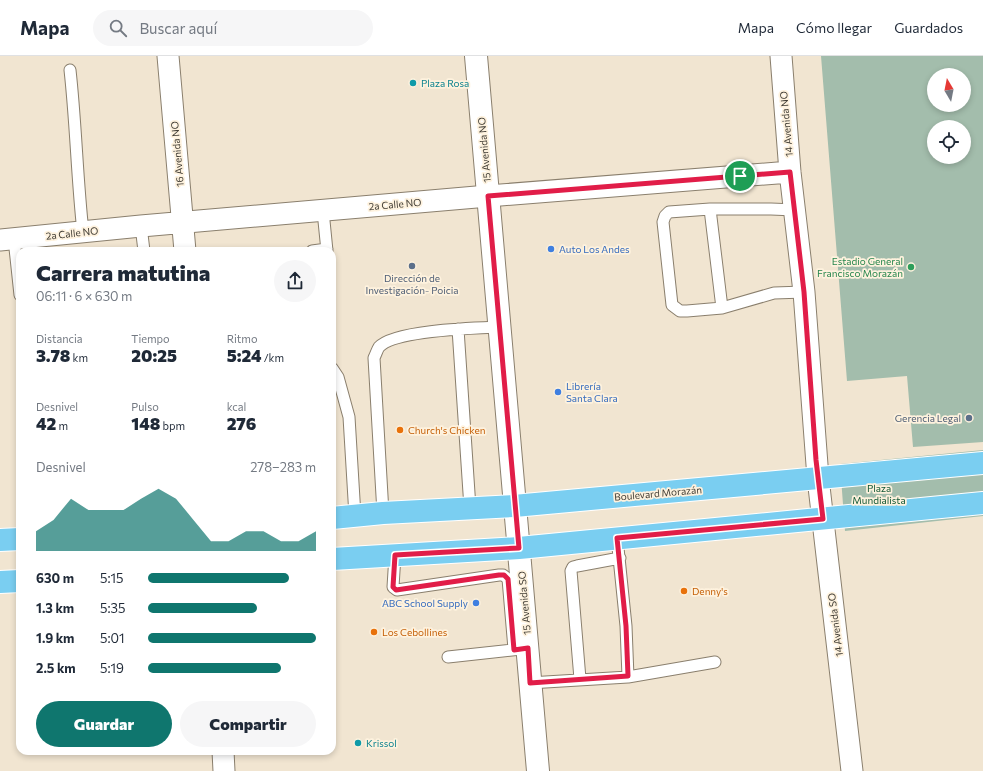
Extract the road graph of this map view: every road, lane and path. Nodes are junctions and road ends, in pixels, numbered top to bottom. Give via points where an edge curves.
1 (168, 56) edge
2 (476, 56) edge
3 (781, 56) edge
4 (70, 70) dead end
5 (790, 172) junction
6 (488, 196) junction
7 (710, 209) junction
8 (795, 210) junction
9 (323, 211) junction
10 (182, 223) junction
11 (141, 226) junction
12 (84, 232) junction
13 (7, 240) edge
14 (144, 247) edge
15 (185, 247) edge
16 (327, 247) edge
17 (16, 278) edge
18 (804, 292) junction
19 (722, 308) junction
20 (499, 327) junction
21 (458, 328) junction
22 (336, 374) edge
23 (983, 463) edge
24 (818, 478) junction
25 (983, 503) edge
26 (514, 506) junction
27 (470, 508) junction
28 (383, 513) junction
29 (355, 516) junction
30 (336, 518) edge
31 (823, 519) junction
32 (16, 539) edge
33 (0, 540) edge
34 (519, 548) junction
35 (618, 548) junction
36 (395, 555) junction
37 (336, 559) edge
38 (16, 581) edge
39 (0, 582) edge
40 (521, 649) junction
41 (448, 656) dead end
42 (715, 662) dead end
43 (628, 676) junction
44 (580, 679) junction
45 (530, 683) junction
46 (223, 755) edge
47 (224, 771) edge
48 (538, 771) edge
49 (852, 771) edge

1 - 10 street, 16 Avenida NO
2 - 6 street, 15 Avenida NO
3 - 5 street, 14 Avenida NO
4 - 12 lane
5 - 6 street, 2a Calle NO
5 - 8 street, 14 Avenida NO
6 - 9 street, 2a Calle NO
6 - 20 street, 15 Avenida NO
7 - 8 lane
7 - 19 lane
7 - 19 lane via 669,212 665,216 663,222 672,306 680,311
8 - 18 street, 14 Avenida NO
9 - 10 street, 2a Calle NO
9 - 16 lane
10 - 11 street, 2a Calle NO
10 - 15 street, 16 Avenida NO
11 - 12 street, 2a Calle NO
11 - 14 lane
12 - 13 street, 2a Calle NO
13 - 17 lane
18 - 19 lane via 774,294
18 - 24 street, 14 Avenida NO
20 - 21 lane
20 - 26 street, 15 Avenida NO
21 - 27 lane
21 - 28 lane via 401,336 380,346 374,358
22 - 29 lane via 349,417
23 - 24 main road, Boulevard Morazán
24 - 26 main road, Boulevard Morazán
24 - 31 street, 14 Avenida SO
25 - 31 main road
26 - 27 main road, Boulevard Morazán
26 - 34 street, 15 Avenida SO
27 - 28 main road, Boulevard Morazán
28 - 29 main road, Boulevard Morazán
29 - 30 main road, Boulevard Morazán
31 - 35 main road
31 - 49 street, 14 Avenida SO
32 - 33 main road
34 - 35 main road
34 - 36 main road
34 - 40 street, 15 Avenida SO
35 - 43 lane
35 - 44 lane via 573,567 571,571
36 - 37 main road
36 - 40 lane via 393,587 396,590 504,575 508,579
38 - 39 main road
40 - 41 lane
40 - 45 street, 15 Avenida SO
42 - 43 lane
43 - 44 lane
44 - 45 lane
45 - 48 street, 15 Avenida SO
46 - 47 street

